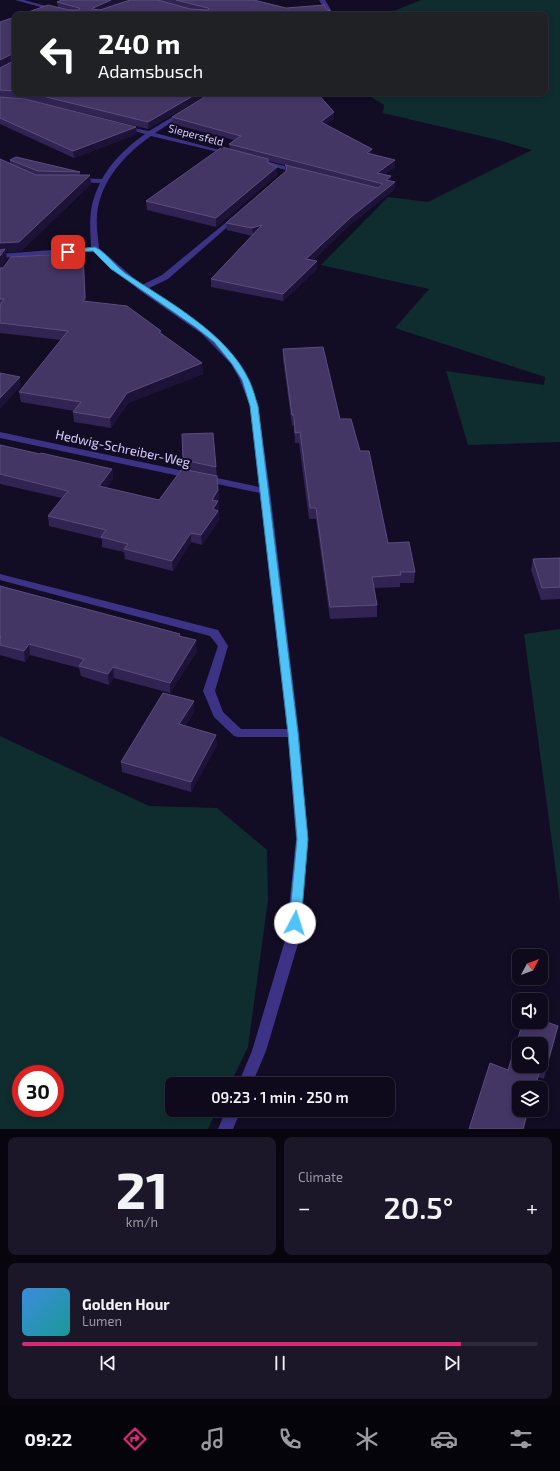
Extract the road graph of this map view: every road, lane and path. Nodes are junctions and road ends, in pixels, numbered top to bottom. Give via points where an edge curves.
1 (18, 0) edge
2 (322, 0) edge
3 (64, 12) edge
4 (329, 12) edge
5 (196, 105) edge
6 (118, 125) edge
7 (148, 133) junction
8 (233, 157) edge
9 (302, 172) edge
10 (283, 176) edge
11 (66, 180) edge
12 (104, 181) junction
13 (242, 212) edge
14 (95, 249) junction
15 (0, 256) edge
16 (15, 256) junction
17 (7, 266) edge
18 (142, 288) junction
19 (0, 435) edge
20 (265, 491) junction
21 (0, 577) edge
22 (293, 733) junction
23 (248, 1077) edge
24 (231, 1117) edge
25 (226, 1129) edge

1 - 3 street
2 - 4 street
5 - 7 street
6 - 7 street
7 - 8 street via 174,144
7 - 12 street via 120,158
9 - 10 street via 256,163 278,171
11 - 12 street
12 - 14 street via 93,211
13 - 18 street via 165,277
14 - 16 street
14 - 18 street via 114,268
15 - 16 street
16 - 17 street
18 - 20 street via 202,329 235,363 245,380 254,406
19 - 20 street, Hedwig-Schreiber-Weg
20 - 22 street
21 - 22 street via 214,633 223,646 209,691 218,714 238,732
22 - 23 street via 302,839 293,937 259,1051
24 - 25 street

